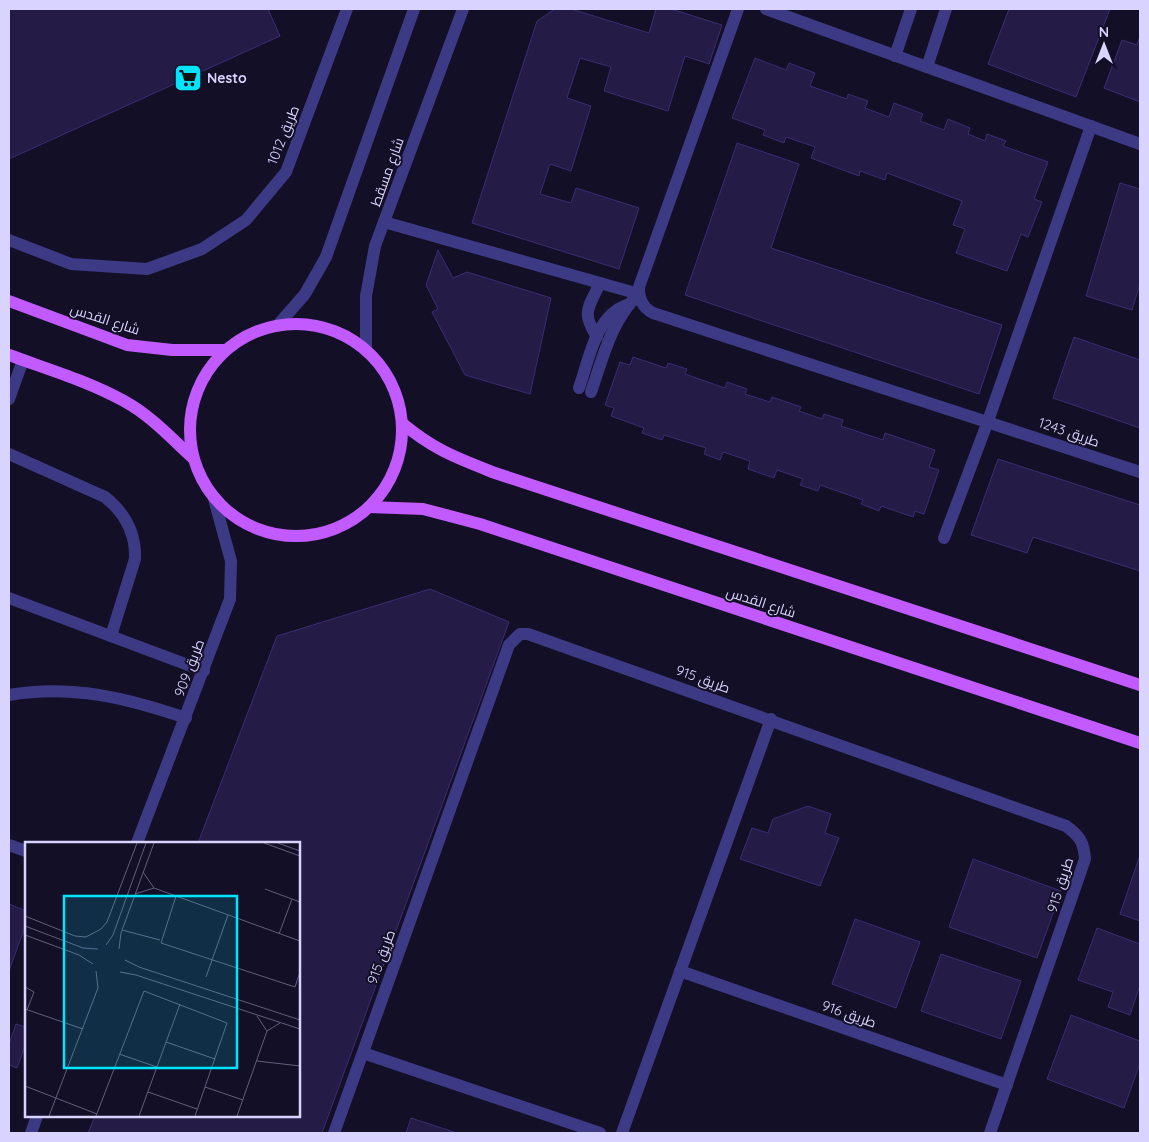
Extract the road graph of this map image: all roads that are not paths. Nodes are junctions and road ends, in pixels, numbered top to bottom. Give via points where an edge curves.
1 (347, 9) edge
2 (414, 9) edge
3 (463, 9) edge
4 (738, 9) edge
5 (766, 9) edge
6 (912, 9) edge
7 (946, 9) edge
8 (895, 56) junction
9 (927, 67) junction
10 (1091, 126) junction
11 (1140, 144) edge
12 (384, 222) junction
13 (9, 240) edge
14 (600, 284) junction
15 (639, 294) junction
16 (9, 301) edge
17 (627, 305) junction
18 (277, 326) junction
19 (597, 338) junction
20 (226, 350) junction
21 (366, 350) junction
22 (9, 355) edge
23 (22, 360) junction
24 (9, 399) edge
25 (988, 421) junction
26 (402, 423) junction
27 (9, 454) edge
28 (193, 458) junction
29 (1140, 472) edge
30 (214, 499) junction
31 (369, 507) junction
32 (944, 538) dead end
33 (9, 598) edge
34 (111, 636) junction
35 (204, 671) junction
36 (1140, 685) edge
37 (9, 695) edge
38 (186, 718) junction
39 (771, 719) junction
40 (1140, 743) edge
41 (138, 842) edge
42 (9, 845) edge
43 (25, 851) edge
44 (680, 971) junction
45 (363, 1053) junction
46 (1007, 1085) junction
47 (37, 1117) edge
48 (31, 1133) edge
49 (334, 1133) edge
50 (600, 1133) edge
51 (622, 1133) edge
52 (990, 1133) edge

1 - 13 street, طريق 1012 via 286,172 246,220 202,249 147,269 71,264
2 - 18 street, شارع مسقط via 326,257 305,294
3 - 12 street, شارع مسقط
4 - 15 street
5 - 8 street
6 - 8 street
7 - 9 street
8 - 9 street
9 - 10 street
10 - 11 street
10 - 25 street
12 - 14 street
12 - 21 street, شارع مسقط via 375,246 366,296
14 - 15 street
14 - 19 street via 586,313
15 - 17 street
15 - 25 street, طريق 1243 via 643,306 653,313
16 - 20 main road, شارع القدس via 127,345 172,350
17 - 19 street via 612,312
17 - 19 street via 585,390
18 - 20 main road via 258,331
18 - 21 main road via 301,324 324,328
20 - 28 main road via 210,368 190,411 189,435
21 - 26 main road via 391,383 399,402
22 - 23 main road
23 - 24 street
23 - 28 main road via 125,402 146,416
25 - 29 street, طريق 1243
25 - 32 street
26 - 31 main road via 400,454 388,483
26 - 36 main road via 440,451 495,473
27 - 34 street via 105,497 128,524 136,547 135,559
28 - 30 main road via 201,480
30 - 31 main road via 236,518 262,531 290,536 319,534 346,524
30 - 35 street, طريق 909 via 229,548 232,586 227,611
31 - 40 main road, شارع القدس via 423,509 480,524
33 - 34 street
34 - 35 street
35 - 38 street, طريق 909
37 - 38 street via 54,690 94,692 143,703
38 - 41 street, طريق 909
39 - 44 street
39 - 45 street, طريق 915 via 537,636 520,634 514,639 503,663
39 - 46 street, طريق 915 via 1066,826 1078,834 1084,845 1085,860
42 - 43 street
44 - 46 street, طريق 916
44 - 51 street
45 - 49 street, طريق 915
45 - 50 street
46 - 52 street, طريق 915
47 - 48 street

